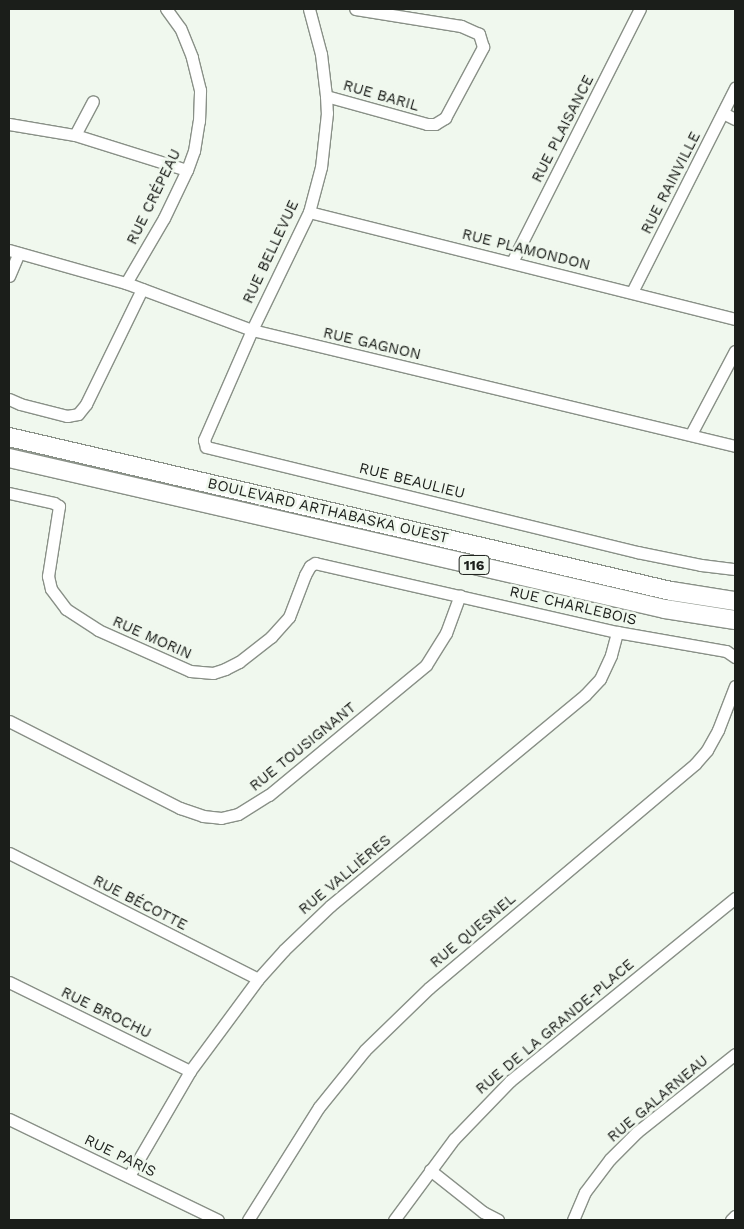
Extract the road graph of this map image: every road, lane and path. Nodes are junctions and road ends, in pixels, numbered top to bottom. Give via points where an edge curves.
1 (166, 9) edge
2 (309, 9) edge
3 (355, 9) edge
4 (640, 9) edge
5 (735, 88) edge
6 (326, 96) junction
7 (93, 101) dead end
8 (723, 113) junction
9 (735, 119) edge
10 (9, 124) edge
11 (75, 136) junction
12 (187, 170) junction
13 (308, 212) junction
14 (14, 252) edge
15 (512, 262) junction
16 (9, 276) edge
17 (126, 283) junction
18 (142, 289) junction
19 (632, 292) junction
20 (735, 319) edge
21 (252, 330) junction
22 (735, 351) edge
23 (9, 399) edge
24 (691, 434) junction
25 (9, 438) edge
26 (735, 446) edge
27 (9, 458) edge
28 (9, 494) edge
29 (315, 563) joint
30 (735, 568) edge
31 (460, 595) junction
32 (735, 601) edge
33 (735, 620) edge
34 (617, 632) junction
35 (735, 657) edge
36 (735, 686) edge
37 (9, 721) edge
38 (9, 853) edge
39 (735, 898) edge
40 (258, 979) junction
41 (9, 982) edge
42 (735, 1054) edge
43 (190, 1071) junction
44 (9, 1119) edge
45 (430, 1170) junction
46 (129, 1176) junction
47 (735, 1216) edge
48 (218, 1220) edge
49 (248, 1220) edge
50 (394, 1220) edge
51 (498, 1220) edge
52 (573, 1220) edge
53 (731, 1220) edge

1 - 12 street, RUE CRÉPEAU via 180,28 192,57 200,90 200,121
2 - 6 street, RUE BELLEVUE via 321,54
3 - 6 street, RUE BARIL via 461,26 479,34 483,47 445,118 435,124
4 - 15 street, RUE PLAISANCE
5 - 8 street, RUE RAINVILLE
6 - 13 street, RUE BELLEVUE via 324,145
7 - 11 street
8 - 9 street
8 - 19 street, RUE RAINVILLE
10 - 11 street
11 - 12 street
12 - 17 street, RUE CRÉPEAU via 164,218
13 - 15 street, RUE PLAMONDON
13 - 21 street, RUE BELLEVUE
14 - 16 street
14 - 17 street, RUE GAGNON
15 - 19 street, RUE PLAMONDON
17 - 18 street, RUE GAGNON
18 - 21 street, RUE GAGNON
18 - 23 street via 86,404 78,414 67,416
19 - 20 street, RUE PLAMONDON
21 - 24 street, RUE GAGNON
21 - 30 street, RUE BEAULIEU via 204,440 206,447 637,552
22 - 24 street
24 - 26 street, RUE GAGNON
25 - 32 main road, BOULEVARD ARTHABASKA OUEST / 116 via 671,591
27 - 33 main road, BOULEVARD ARTHABASKA OUEST / 116 via 655,607
28 - 29 street, RUE MORIN via 59,506 48,576 57,599 82,621 190,672 201,674 225,670 272,637 289,617 305,575
29 - 31 street, RUE CHARLEBOIS
31 - 34 street, RUE CHARLEBOIS
31 - 37 street, RUE TOUSIGNANT via 446,633 426,665 269,795 238,814 221,818 180,808
34 - 35 street, RUE CHARLEBOIS via 726,651
34 - 40 street, RUE VALLIÈRES via 600,679 585,696 330,906
36 - 49 street, RUE QUESNEL via 718,730 695,764 429,988 365,1050 319,1107
38 - 40 street, RUE BÉCOTTE
39 - 45 street, RUE DE LA GRANDE-PLACE via 510,1081 454,1139
40 - 43 street, RUE VALLIÈRES
41 - 43 street, RUE BROCHU
42 - 52 street, RUE GALARNEAU via 637,1132 610,1159 585,1192
43 - 46 street, RUE VALLIÈRES
44 - 46 street, RUE PARIS
45 - 50 street, RUE DE LA GRANDE-PLACE
45 - 51 street
46 - 48 street, RUE PARIS
47 - 53 street

